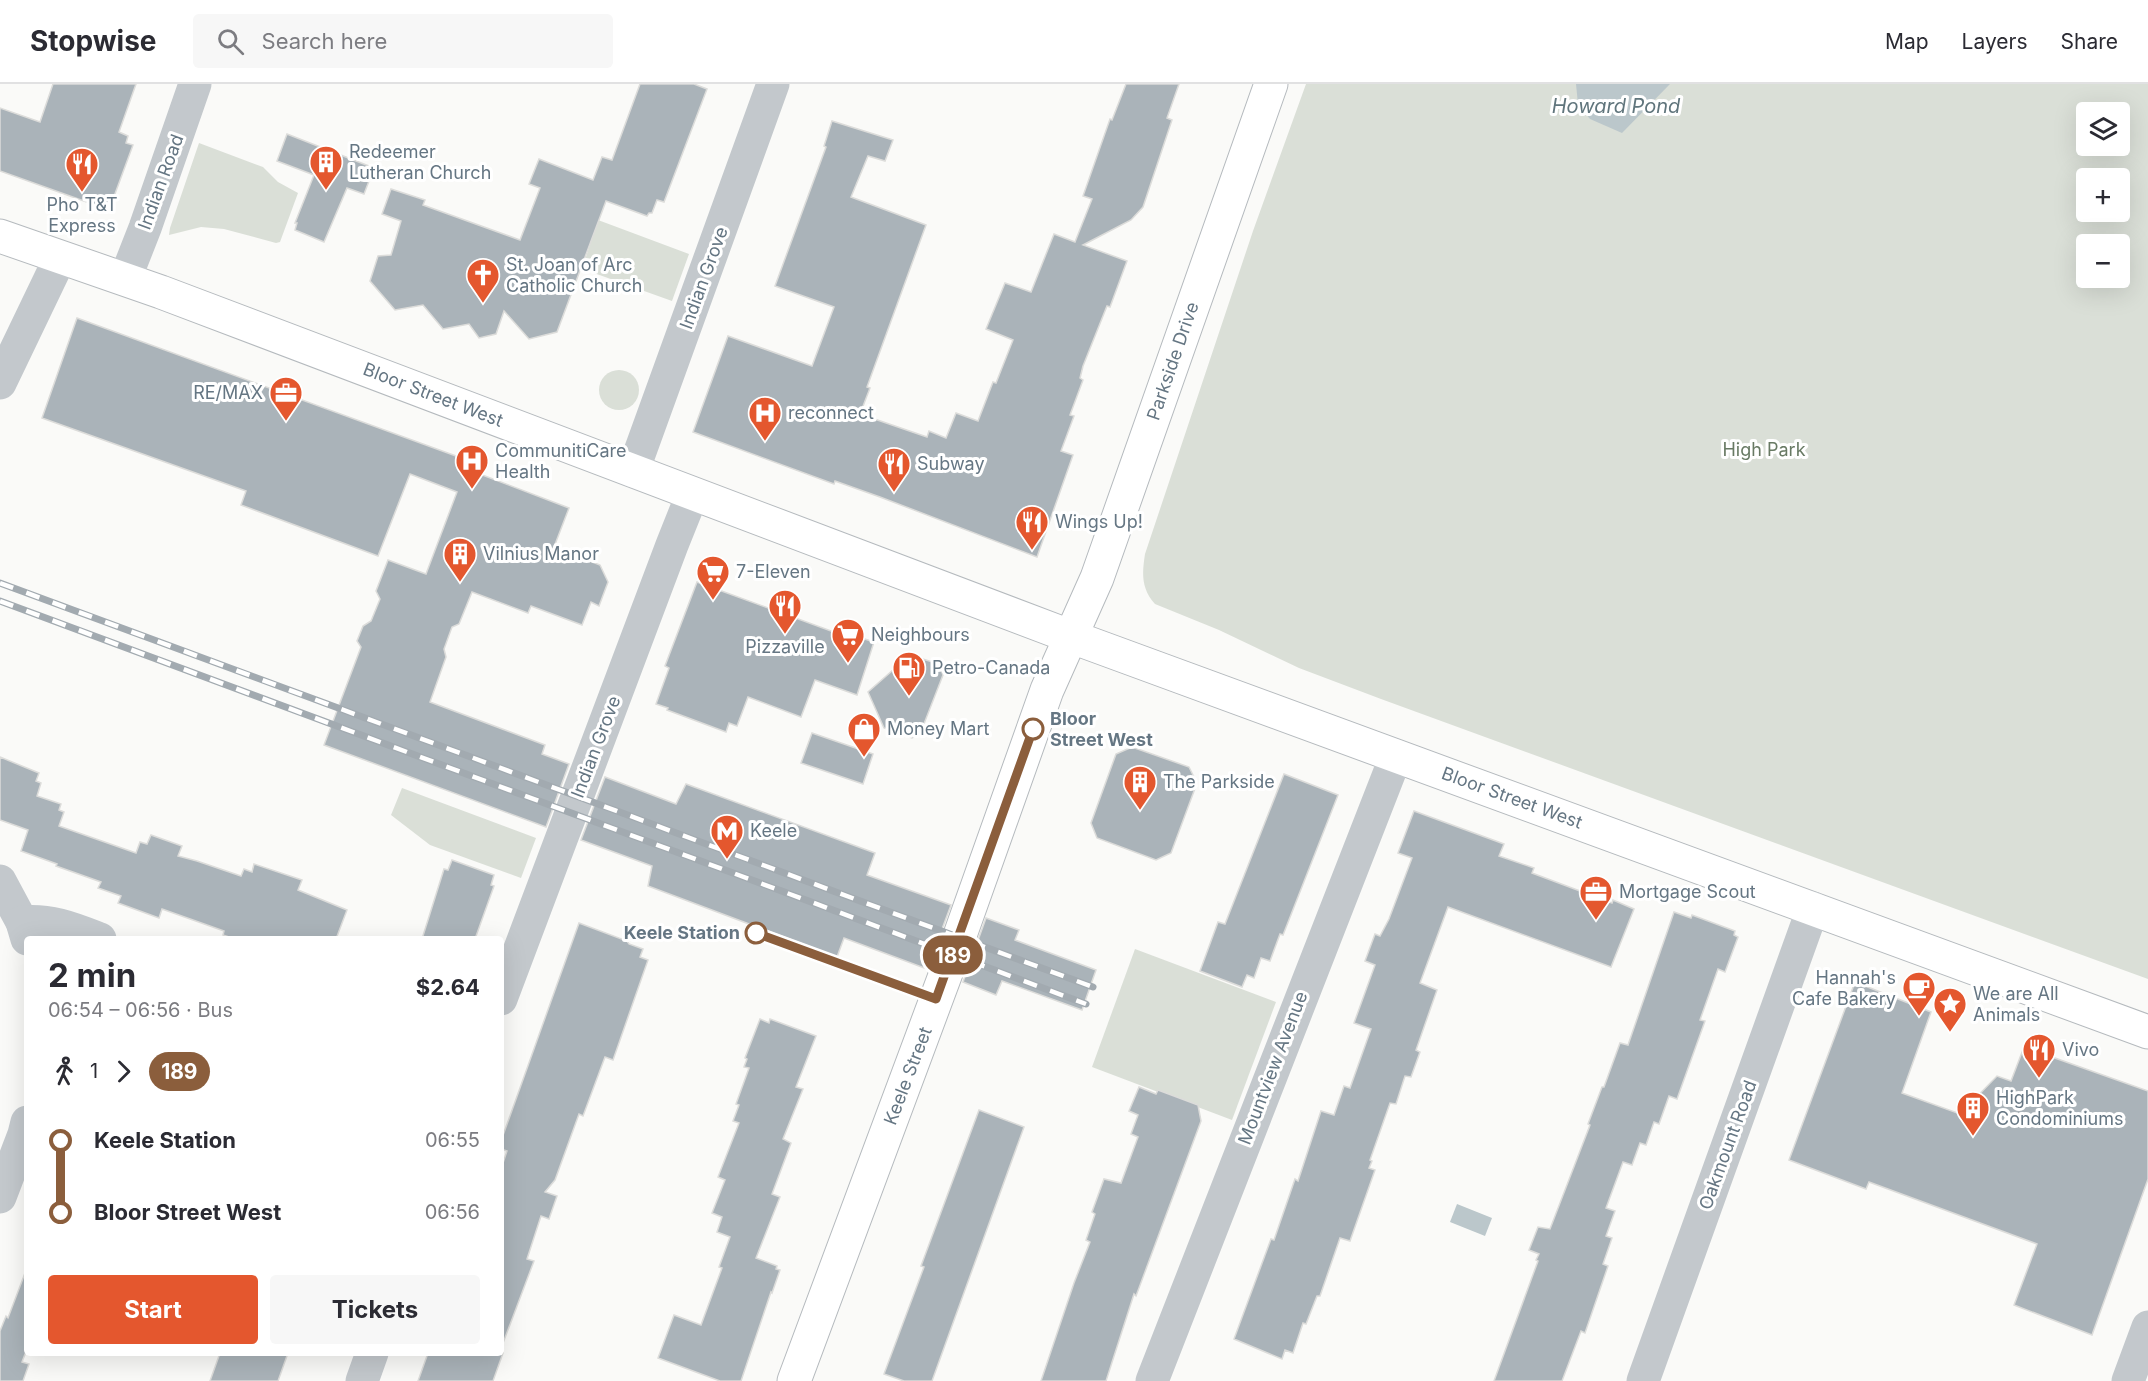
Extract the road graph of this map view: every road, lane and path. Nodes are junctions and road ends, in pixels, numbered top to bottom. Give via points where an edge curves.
1 (195, 84) edge
2 (773, 84) edge
3 (1271, 84) edge
4 (0, 236) edge
5 (60, 258) junction
6 (125, 279) junction
7 (0, 383) edge
8 (633, 471) junction
9 (692, 495) junction
10 (1072, 637) junction
11 (1396, 756) junction
12 (0, 881) edge
13 (1813, 908) junction
14 (25, 930) edge
15 (92, 936) edge
16 (504, 991) edge
17 (2148, 1032) edge
18 (24, 1134) edge
19 (0, 1197) edge
20 (2148, 1327) edge
21 (371, 1356) edge
22 (362, 1381) edge
23 (794, 1381) edge
24 (1152, 1381) edge
25 (1643, 1381) edge
26 (2128, 1381) edge

1 - 6 street, Indian Road
2 - 8 street, Indian Grove
3 - 10 main road, Parkside Drive via 1097,578
4 - 5 main road, Bloor Street West
5 - 6 main road, Bloor Street West
5 - 7 street
6 - 8 main road, Bloor Street West
8 - 9 main road, Bloor Street West
9 - 10 main road, Bloor Street West
9 - 16 street, Indian Grove
10 - 11 main road, Bloor Street West
10 - 23 main road, Keele Street via 1047,690
11 - 13 main road, Bloor Street West
11 - 24 street, Mountview Avenue
12 - 14 street
13 - 17 main road, Bloor Street West
13 - 25 street, Oakmount Road
14 - 15 street via 38,920
18 - 19 street
20 - 26 street
21 - 22 street

